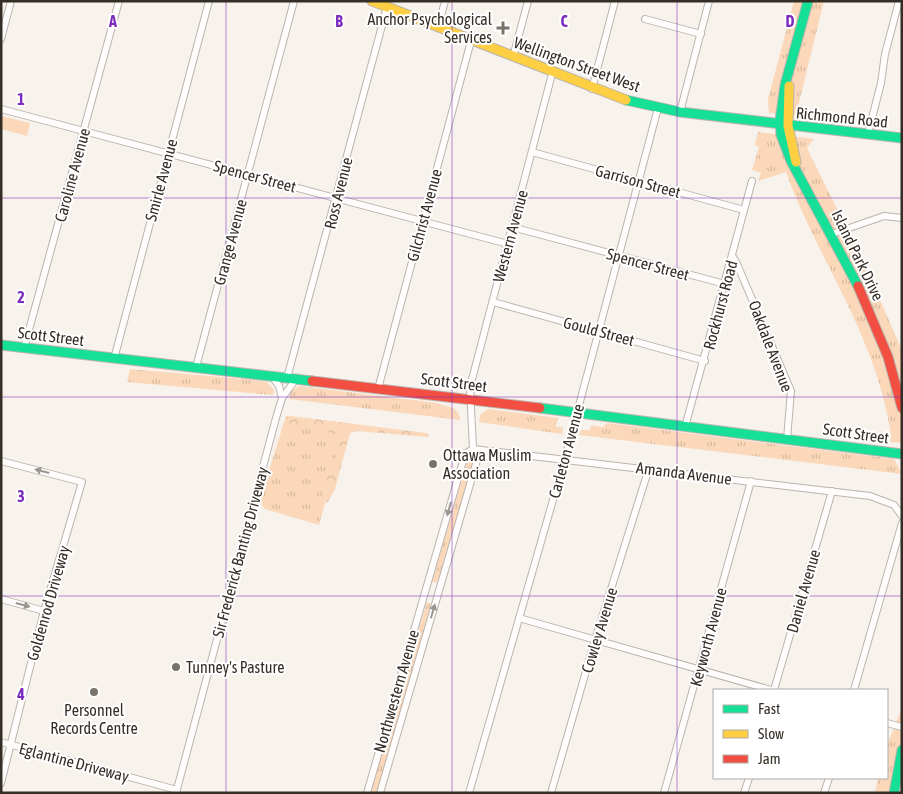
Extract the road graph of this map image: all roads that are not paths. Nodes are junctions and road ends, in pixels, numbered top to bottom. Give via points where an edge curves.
1 (11, 1) edge
2 (120, 1) edge
3 (209, 1) edge
4 (294, 1) edge
5 (372, 1) edge
6 (445, 1) edge
7 (528, 1) edge
8 (615, 1) edge
9 (709, 1) edge
10 (808, 1) edge
11 (899, 1) edge
12 (387, 7) junction
13 (645, 19) dead end
14 (438, 28) junction
15 (701, 34) junction
16 (1, 39) edge
17 (471, 41) junction
18 (513, 57) junction
19 (552, 74) junction
20 (592, 89) junction
21 (658, 108) junction
22 (1, 109) edge
23 (680, 112) junction
24 (784, 126) junction
25 (84, 131) junction
26 (868, 134) junction
27 (902, 138) edge
28 (532, 152) junction
29 (168, 154) junction
30 (248, 174) junction
31 (639, 180) junction
32 (752, 181) dead end
33 (336, 198) junction
34 (744, 210) junction
35 (902, 218) edge
36 (422, 221) junction
37 (512, 228) junction
38 (832, 234) junction
39 (508, 244) junction
40 (619, 256) junction
41 (733, 257) junction
42 (725, 284) junction
43 (492, 302) junction
44 (599, 331) junction
45 (1, 345) edge
46 (24, 348) junction
47 (114, 359) junction
48 (705, 360) junction
49 (196, 366) junction
50 (272, 376) junction
51 (292, 378) junction
52 (378, 389) junction
53 (282, 398) junction
54 (469, 399) junction
55 (902, 408) edge
56 (576, 414) junction
57 (686, 427) junction
58 (787, 439) junction
59 (473, 449) junction
60 (902, 454) edge
61 (565, 458) junction
62 (1, 461) edge
63 (649, 468) junction
64 (751, 481) junction
65 (832, 491) junction
66 (902, 516) edge
67 (902, 523) edge
68 (426, 590) junction
69 (438, 594) junction
70 (1, 599) edge
71 (44, 611) junction
72 (519, 618) junction
73 (595, 640) junction
74 (700, 670) junction
75 (768, 689) edge
76 (772, 689) edge
77 (854, 689) edge
78 (888, 723) edge
79 (902, 727) edge
80 (1, 742) edge
81 (11, 744) junction
82 (902, 750) edge
83 (749, 779) edge
84 (829, 779) edge
85 (1, 783) edge
86 (176, 791) edge
87 (367, 793) edge
88 (380, 793) edge
89 (469, 793) edge
90 (551, 793) edge
91 (664, 793) edge
92 (744, 793) edge
93 (824, 793) edge
94 (894, 793) edge

1 - 16 street
2 - 25 street, Caroline Avenue
3 - 29 street, Smirle Avenue
4 - 30 street, Grange Avenue
5 - 12 main road, Wellington Street West
6 - 14 street
7 - 18 street
8 - 20 street
9 - 15 street
10 - 24 main road, Island Park Drive via 789,73
11 - 26 street
12 - 14 main road, Wellington Street West
12 - 33 street, Ross Avenue
13 - 15 street
14 - 17 main road, Wellington Street West
15 - 23 street
17 - 18 main road, Wellington Street West
17 - 36 street, Gilchrist Avenue
18 - 19 main road, Wellington Street West
19 - 20 main road, Wellington Street West
19 - 28 street, Western Avenue
20 - 21 main road, Wellington Street West
21 - 23 main road, Wellington Street West
21 - 31 street, Carleton Avenue
22 - 25 street, Spencer Street
23 - 24 main road, Wellington Street West
24 - 26 main road, Richmond Road
24 - 38 main road, Island Park Drive via 800,174
25 - 29 street, Spencer Street
25 - 46 street, Caroline Avenue
26 - 27 main road, Richmond Road
28 - 31 street, Garrison Street
28 - 37 street, Western Avenue
29 - 30 street, Spencer Street
29 - 47 street, Smirle Avenue
30 - 33 street, Spencer Street
30 - 49 street, Grange Avenue
31 - 34 street, Garrison Street
31 - 40 street, Carleton Avenue
32 - 34 street, Rockhurst Road
33 - 36 street, Spencer Street
33 - 51 street, Ross Avenue
34 - 41 street, Rockhurst Road
35 - 38 street via 884,216
36 - 39 street, Spencer Street
36 - 52 street, Gilchrist Avenue
37 - 39 street, Western Avenue
37 - 40 street, Spencer Street
38 - 55 main road, Island Park Drive via 875,325
39 - 43 street, Western Avenue
40 - 42 street, Spencer Street
40 - 44 street, Carleton Avenue
41 - 42 street, Rockhurst Road
41 - 58 street, Oakdale Avenue via 789,386
42 - 48 street, Rockhurst Road
43 - 44 street, Gould Street
43 - 54 street, Western Avenue
44 - 48 street, Gould Street
44 - 56 street, Carleton Avenue
45 - 46 main road, Scott Street
46 - 47 main road, Scott Street
47 - 49 main road, Scott Street
48 - 57 street, Rockhurst Road
49 - 50 main road, Scott Street
50 - 51 main road, Scott Street
50 - 53 street
51 - 52 main road, Scott Street
51 - 53 street, Sir Frederick Banting Driveway
52 - 54 main road, Scott Street
53 - 86 street, Sir Frederick Banting Driveway
54 - 56 main road, Scott Street
54 - 59 street, Northwestern Avenue
56 - 57 main road, Scott Street
56 - 61 street, Carleton Avenue
57 - 58 main road, Scott Street
58 - 60 main road, Scott Street
59 - 61 street, Amanda Avenue
59 -> 68 street, Northwestern Avenue via 465,454
59 - 69 street, Northwestern Avenue via 478,457
61 - 63 street, Amanda Avenue
61 - 72 street, Carleton Avenue
71 -> 62 street, Goldenrod Driveway via 82,482
63 - 64 street, Amanda Avenue
63 - 73 street, Cowley Avenue
64 - 65 street, Amanda Avenue
64 - 74 street, Keyworth Avenue
65 - 66 street, Amanda Avenue via 878,498 894,505
65 - 76 street, Daniel Avenue
67 - 77 street
68 - 69 street
68 - 87 street, Northwestern Avenue
88 -> 69 street, Northwestern Avenue
70 -> 71 street
71 - 81 street, Goldenrod Driveway
72 - 73 street
72 - 89 street, Carleton Avenue
73 - 74 street
73 - 90 street, Cowley Avenue
74 - 75 street
74 - 91 street, Keyworth Avenue
78 - 79 street
80 - 81 street, Eglantine Driveway
81 - 85 street, Goldenrod Driveway
81 - 86 street, Eglantine Driveway
82 - 94 main road
83 - 92 street
84 - 93 street

